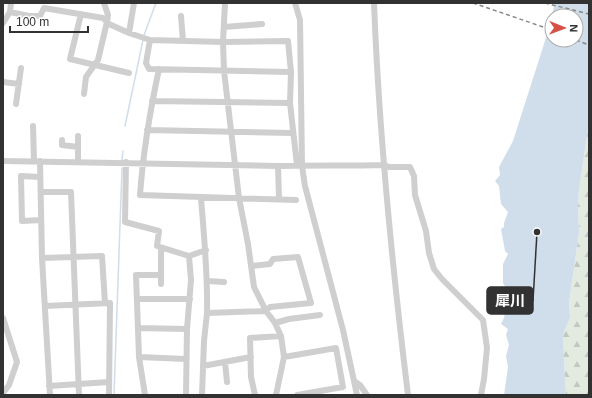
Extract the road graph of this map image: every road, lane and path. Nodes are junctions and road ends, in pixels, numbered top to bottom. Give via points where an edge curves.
1 (11, 3) edge
2 (104, 3) edge
3 (134, 3) edge
4 (225, 3) edge
5 (374, 3) edge
6 (298, 5) edge
7 (10, 12) junction
8 (81, 14) junction
9 (181, 16) dead end
10 (107, 22) junction
11 (3, 23) edge
12 (262, 24) dead end
13 (224, 27) junction
14 (129, 33) junction
15 (150, 40) junction
16 (183, 41) junction
17 (223, 42) junction
18 (94, 65) junction
19 (21, 68) dead end
20 (159, 69) junction
21 (224, 71) junction
22 (291, 72) junction
23 (129, 73) dead end
24 (3, 82) edge
25 (18, 84) junction
26 (84, 94) dead end
27 (152, 101) junction
28 (227, 102) junction
29 (290, 103) junction
30 (16, 104) dead end
31 (33, 126) dead end
32 (147, 130) junction
33 (231, 133) junction
34 (293, 133) junction
35 (78, 136) dead end
36 (62, 140) dead end
37 (78, 148) junction
38 (3, 160) edge
39 (37, 161) junction
40 (78, 162) junction
41 (126, 162) junction
42 (142, 163) junction
43 (235, 165) junction
44 (384, 165) junction
45 (278, 166) junction
46 (300, 166) junction
47 (40, 176) junction
48 (40, 192) junction
49 (201, 198) junction
50 (238, 198) junction
51 (279, 199) junction
52 (296, 200) dead end
53 (41, 220) junction
54 (161, 248) junction
55 (206, 250) junction
56 (189, 256) junction
57 (73, 257) junction
58 (42, 258) junction
59 (251, 266) junction
60 (161, 275) junction
61 (207, 281) junction
62 (224, 282) dead end
63 (161, 284) dead end
64 (137, 299) junction
65 (190, 299) junction
66 (105, 303) junction
67 (75, 305) junction
68 (45, 306) junction
69 (266, 311) junction
70 (207, 313) junction
71 (320, 315) dead end
72 (3, 318) edge
73 (275, 323) junction
74 (138, 328) junction
75 (187, 329) junction
76 (281, 336) junction
77 (138, 357) junction
78 (284, 357) junction
79 (251, 358) junction
80 (186, 359) junction
81 (225, 362) junction
82 (203, 366) junction
83 (354, 381) junction
84 (109, 382) junction
85 (227, 382) dead end
86 (79, 385) junction
87 (49, 386) junction
88 (3, 393) edge
89 (50, 395) edge
90 (79, 395) edge
91 (109, 395) edge
92 (145, 395) edge
93 (186, 395) edge
94 (202, 395) edge
95 (256, 395) edge
96 (276, 395) edge
97 (297, 395) edge
98 (357, 395) edge
99 (367, 395) edge
100 (408, 395) edge
101 (481, 395) edge

1 - 7 street
2 - 10 street via 108,15
3 - 14 street
4 - 13 street
5 - 44 street
6 - 46 street
7 - 8 street via 40,16 44,8
7 - 11 street
8 - 10 street via 103,18
8 - 18 street via 70,59
9 - 16 street
10 - 14 street
10 - 18 street via 98,60
12 - 13 street
13 - 17 street
14 - 15 street
15 - 16 street
15 - 20 street via 146,63 149,69
16 - 17 street
17 - 21 street
17 - 22 street via 288,41
18 - 23 street
18 - 26 street via 86,77
19 - 25 street
20 - 21 street
20 - 27 street
21 - 22 street
21 - 28 street
22 - 29 street
24 - 25 street
25 - 30 street
27 - 28 street
27 - 32 street
28 - 29 street
28 - 33 street
29 - 34 street
31 - 39 street
32 - 33 street
32 - 42 street
33 - 34 street
33 - 43 street
34 - 46 street
35 - 37 street
36 - 37 street via 62,145
37 - 40 street
38 - 39 street
39 - 40 street
39 - 47 street
40 - 41 street
41 - 42 street
41 - 54 street via 125,222 159,230 157,246
42 - 43 street
42 - 49 street via 140,196
43 - 45 street
43 - 50 street
44 - 46 street
44 - 100 street
44 - 101 street via 410,167 434,269 483,320 487,348
45 - 46 street
45 - 51 street
46 - 83 street
47 - 48 street
47 - 53 street via 21,176 21,206 22,221
48 - 53 street
48 - 57 street via 71,192
49 - 50 street
49 - 55 street
50 - 51 street
50 - 59 street
51 - 52 street
53 - 58 street
54 - 56 street
54 - 60 street
55 - 56 street
55 - 61 street
56 - 65 street
57 - 58 street
57 - 66 street via 102,256
57 - 67 street
58 - 68 street
59 - 69 street via 254,287
59 - 69 street via 270,264 273,259 298,257 311,303 270,307
60 - 63 street
60 - 64 street via 136,275
61 - 62 street
61 - 70 street
64 - 65 street
64 - 74 street
65 - 75 street
66 - 67 street
66 - 84 street via 110,303
67 - 68 street
67 - 86 street
68 - 87 street
69 - 70 street
69 - 73 street
70 - 82 street
71 - 73 street
72 - 88 street via 17,362 9,385
73 - 76 street
74 - 75 street
74 - 77 street
75 - 80 street
76 - 78 street
76 - 79 street via 250,338
77 - 80 street
77 - 92 street
78 - 96 street
78 - 97 street via 336,348 344,387
79 - 81 street
79 - 95 street via 251,377
80 - 93 street
81 - 82 street
81 - 85 street
82 - 94 street
83 - 98 street
83 - 99 street
84 - 86 street
84 - 91 street
86 - 87 street
86 - 90 street
87 - 89 street

